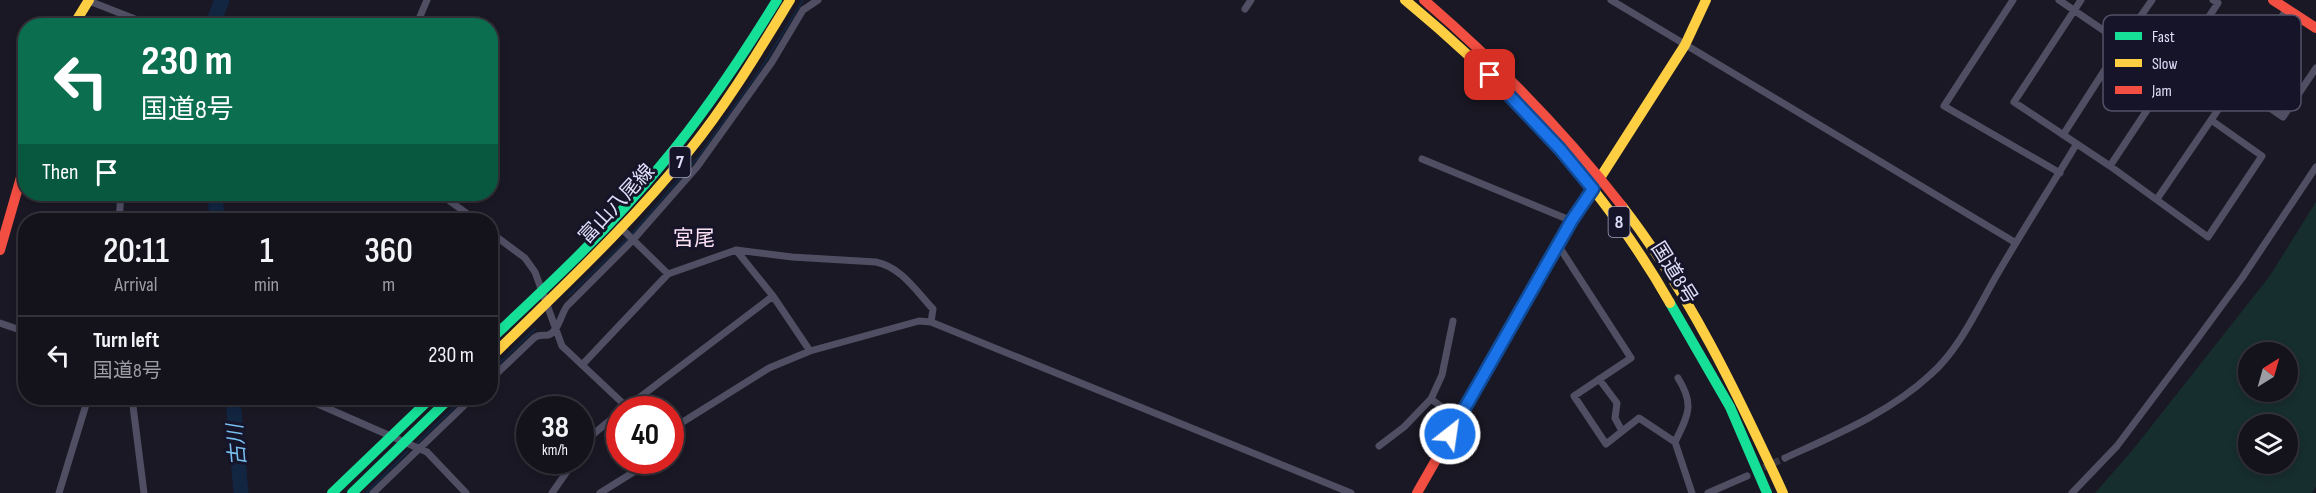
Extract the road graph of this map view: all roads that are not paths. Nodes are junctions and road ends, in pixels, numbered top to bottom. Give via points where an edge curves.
1 (89, 0) edge
2 (427, 0) edge
3 (777, 0) edge
4 (790, 0) edge
5 (818, 0) edge
6 (1251, 0) edge
7 (1404, 0) edge
8 (1424, 0) edge
9 (1611, 0) edge
10 (1706, 0) edge
11 (2013, 0) edge
12 (2059, 0) edge
13 (2081, 0) edge
14 (2152, 0) edge
15 (2213, 0) edge
16 (2273, 0) edge
17 (2289, 4) edge
18 (1245, 9) dead end
19 (2074, 10) junction
20 (2142, 15) edge
21 (2210, 15) edge
22 (79, 18) edge
23 (129, 18) edge
24 (419, 18) edge
25 (2316, 28) edge
26 (2103, 30) edge
27 (1685, 45) junction
28 (2316, 68) edge
29 (2103, 73) edge
30 (2301, 90) edge
31 (2147, 111) edge
32 (2218, 111) edge
33 (2274, 111) edge
34 (2287, 111) edge
35 (2211, 120) junction
36 (2063, 135) junction
37 (2076, 146) junction
38 (1422, 159) dead end
39 (2110, 166) junction
40 (2316, 167) edge
41 (2060, 173) junction
42 (1599, 178) junction
43 (18, 188) edge
44 (1593, 189) junction
45 (2157, 199) junction
46 (450, 201) edge
47 (466, 213) edge
48 (612, 219) junction
49 (1572, 220) junction
50 (621, 229) junction
51 (498, 238) edge
52 (633, 240) junction
53 (2016, 243) junction
54 (1558, 245) junction
55 (736, 249) junction
56 (0, 250) edge
57 (668, 274) junction
58 (542, 291) junction
59 (773, 296) junction
60 (545, 304) junction
61 (1453, 321) dead end
62 (931, 322) junction
63 (0, 323) edge
64 (18, 329) edge
65 (556, 330) junction
66 (498, 332) edge
67 (498, 350) edge
68 (810, 351) junction
69 (582, 365) junction
70 (498, 372) edge
71 (1678, 378) dead end
72 (1599, 379) junction
73 (612, 396) edge
74 (642, 396) edge
75 (1431, 399) junction
76 (86, 405) edge
77 (134, 405) edge
78 (321, 405) edge
79 (424, 405) edge
80 (443, 405) edge
81 (465, 405) edge
82 (1458, 419) junction
83 (684, 421) edge
84 (606, 424) edge
85 (1622, 431) junction
86 (594, 434) edge
87 (392, 435) junction
88 (404, 442) junction
89 (1675, 442) junction
90 (1379, 446) dead end
91 (421, 449) junction
92 (1785, 458) tunnel mouth
93 (565, 474) edge
94 (631, 474) edge
95 (1747, 476) tunnel mouth
96 (59, 493) edge
97 (144, 493) edge
98 (332, 493) edge
99 (352, 493) edge
100 (373, 493) edge
101 (466, 493) edge
102 (552, 493) edge
103 (600, 493) edge
104 (1351, 493) edge
105 (1417, 493) edge
106 (1692, 493) edge
107 (1708, 493) edge
108 (1767, 493) edge
109 (1784, 493) edge
110 (2072, 493) edge

1 - 22 main road
1 - 23 street
2 - 24 street
3 - 48 main road, 富山八尾線 / 7 via 747,50 678,144
4 - 50 main road, 富山八尾線 / 7 via 689,151
5 - 52 street via 803,10 772,62 697,167
6 - 18 street
7 - 44 main road, 国道8号 / 8 via 1504,89
8 - 42 main road, 国道8号 / 8 via 1513,79
9 - 27 street
10 - 27 main road
11 - 41 street via 1944,106
12 - 19 street
13 - 19 street
14 - 20 street
15 - 21 street via 2218,3
16 - 17 main road
17 - 25 main road
19 - 26 street
19 - 36 street via 2014,102
27 - 42 main road
27 - 53 street
28 - 30 street
29 - 36 street
31 - 39 street
32 - 35 street
33 - 34 street via 2283,117
35 - 45 street
35 - 45 street via 2262,156 2208,237
36 - 37 street
37 - 39 street
37 - 41 street
38 - 49 street
39 - 45 street
40 - 110 street via 2198,338 2117,446
41 - 53 street
42 - 44 main road
42 - 109 main road, 国道8号 / 8 via 1678,287
43 - 56 main road
44 - 49 main road
44 - 108 main road, 国道8号 / 8 via 1668,295 1730,407
46 - 47 street
48 - 50 street
48 - 58 main road, 富山八尾線 / 7
49 - 54 main road
50 - 52 street
50 - 60 main road, 富山八尾線 / 7
51 - 58 street via 525,258
52 - 57 street
52 - 65 street via 567,306
53 - 92 street via 1959,340 1932,375 1851,428
54 - 72 street via 1631,358
54 - 82 main road
55 - 57 street
55 - 59 street
55 - 62 street via 888,264 933,309
57 - 69 street
58 - 60 street
58 - 66 main road, 富山八尾線 / 7
59 - 68 street
59 - 74 street
60 - 65 street
60 - 67 main road, 富山八尾線 / 7
61 - 75 street via 1442,375
62 - 68 street via 901,325
62 - 104 street
63 - 64 street
65 - 69 street via 562,346
65 - 70 street via 550,335 538,335
68 - 83 street via 769,368
69 - 73 street
71 - 89 street via 1686,390 1689,413
72 - 85 street via 1617,403 1614,418
72 - 85 street via 1574,396 1605,444
75 - 82 street
75 - 90 street
76 - 96 street
77 - 97 street
78 - 87 street
79 - 87 main road
80 - 88 main road
81 - 91 street
82 - 105 main road
84 - 86 street
85 - 89 street via 1639,418
87 - 88 street
87 - 98 main road
88 - 91 street
88 - 99 main road
89 - 106 street
91 - 100 street
91 - 101 street
93 - 102 street
94 - 103 street
95 - 107 street

